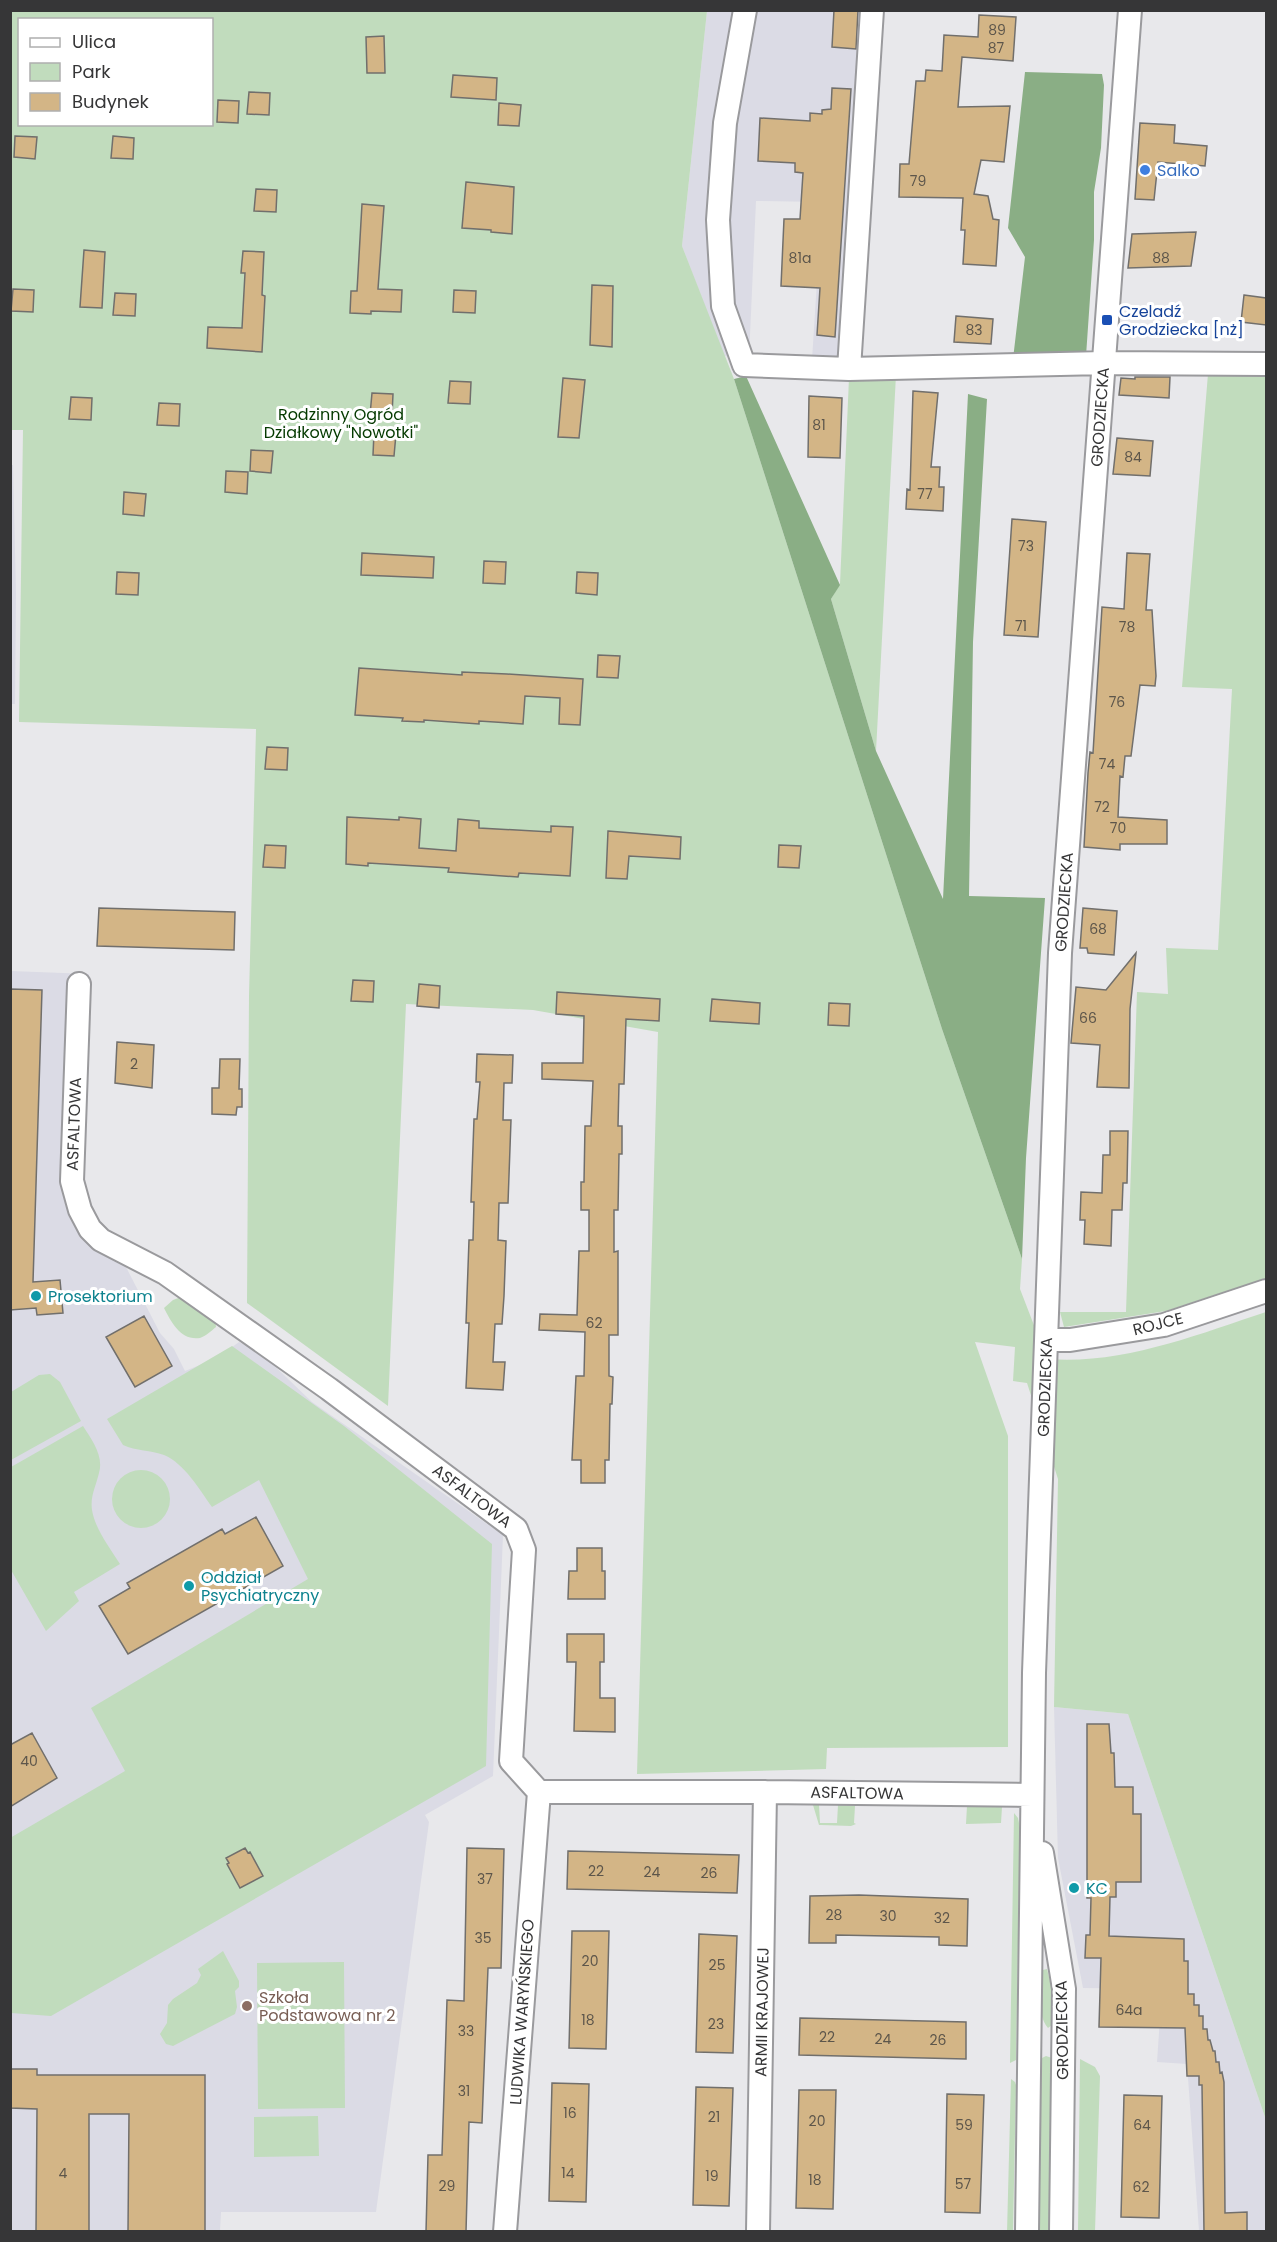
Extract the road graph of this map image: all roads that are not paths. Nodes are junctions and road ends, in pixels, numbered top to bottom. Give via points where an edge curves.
1 (745, 10) edge
2 (872, 10) edge
3 (1130, 10) edge
4 (1104, 363) junction
5 (1266, 364) edge
6 (849, 369) junction
7 (79, 984) dead end
8 (1266, 1291) edge
9 (1047, 1340) junction
10 (539, 1792) junction
11 (765, 1792) junction
12 (1032, 1795) junction
13 (505, 2232) edge
14 (758, 2232) edge
15 (1027, 2232) edge
16 (1061, 2232) edge

1 - 6 street via 725,123 718,220 723,306 744,365
2 - 6 street
3 - 4 street, GRODZIECKA
4 - 5 street
4 - 6 street
4 - 9 street, GRODZIECKA via 1060,953
7 - 10 street, ASFALTOWA via 72,1181 90,1229 101,1240 165,1273 222,1313 516,1529 524,1550 511,1761
8 - 9 street, ROJCE via 1164,1325
9 - 12 street, GRODZIECKA
10 - 11 street, ASFALTOWA
10 - 13 street, LUDWIKA WARYŃSKIEGO
11 - 12 street, ASFALTOWA
11 - 14 street, ARMII KRAJOWEJ
12 - 15 street, GRODZIECKA
12 - 16 street, GRODZIECKA via 1064,1989

